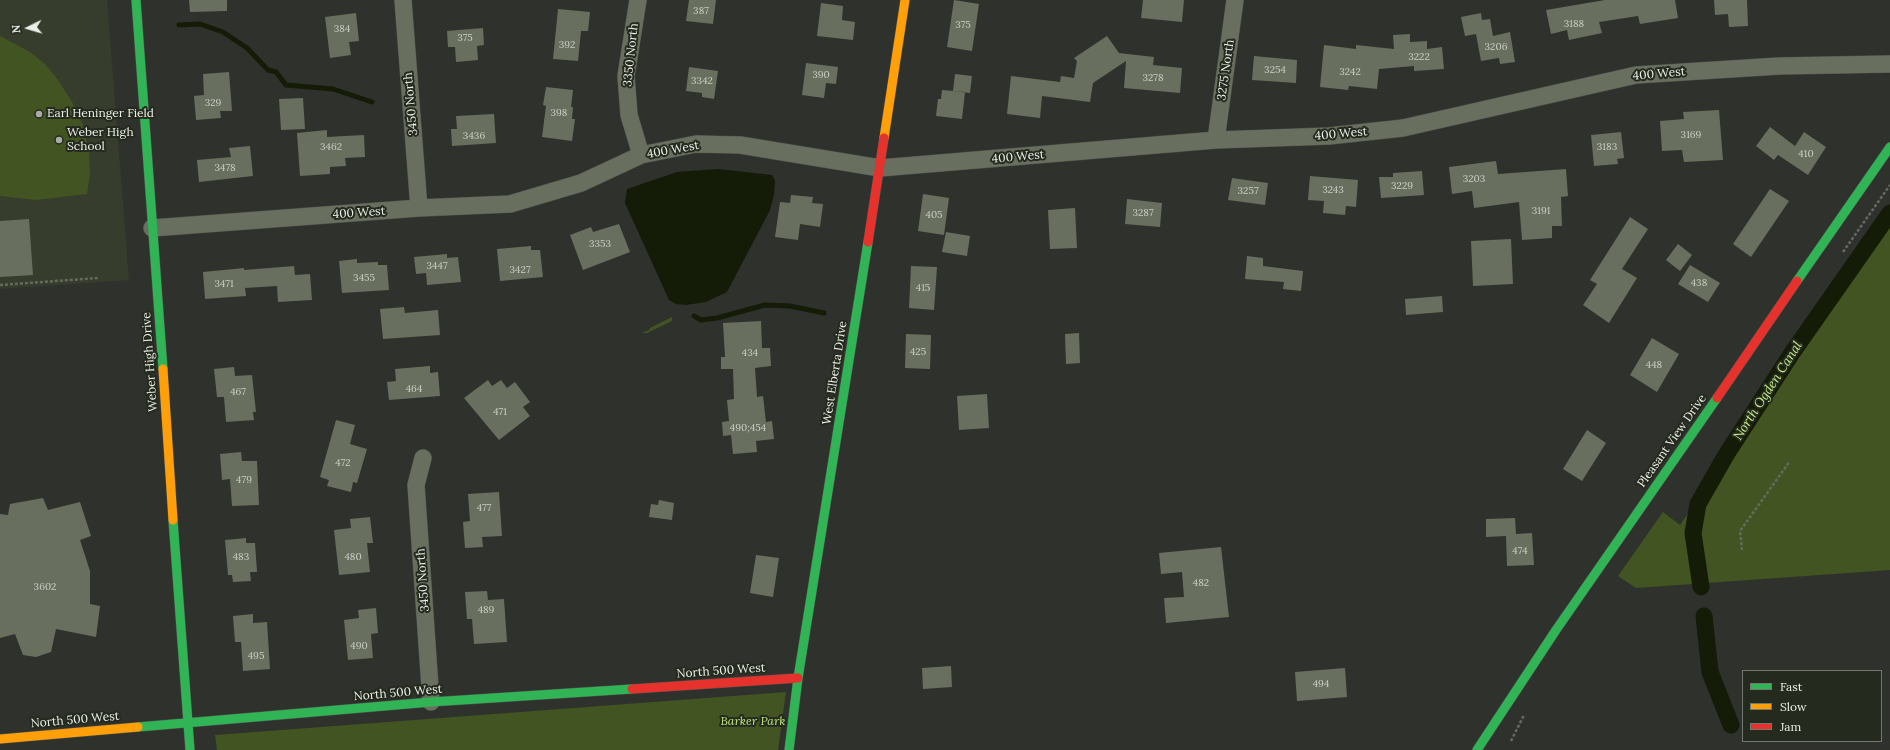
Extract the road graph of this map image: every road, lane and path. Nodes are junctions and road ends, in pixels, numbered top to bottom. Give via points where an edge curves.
1 (136, 0) edge
2 (403, 0) edge
3 (638, 0) edge
4 (905, 0) edge
5 (1236, 0) edge
6 (1890, 64) edge
7 (1216, 140) junction
8 (1890, 147) edge
9 (641, 156) junction
10 (880, 168) junction
11 (419, 208) junction
12 (152, 228) junction
13 (98, 278) dead end
14 (0, 285) edge
15 (423, 458) dead end
16 (1790, 461) dead end
17 (1742, 550) dead end
18 (798, 678) junction
19 (431, 702) junction
20 (1521, 722) dead end
21 (188, 723) junction
22 (0, 739) edge
23 (1511, 741) dead end
24 (190, 750) edge
25 (789, 750) edge
26 (1477, 750) edge

1 - 12 street, Weber High Drive
2 - 11 street, 3450 North
3 - 9 street, 3350 North via 626,76 629,115
4 - 10 street, West Elberta Drive
5 - 7 street, 3275 North
6 - 7 street, 400 West via 1779,66 1636,75 1403,128 1329,136
7 - 10 street, 400 West
8 - 26 street, Pleasant View Drive via 1556,630
9 - 10 street, 400 West via 696,144 740,145
9 - 11 street, 400 West via 581,184 510,204
10 - 18 street, West Elberta Drive
11 - 12 street, 400 West
12 - 21 street, Weber High Drive
13 - 14 path
15 - 19 street, 3450 North via 416,485
16 - 17 path via 1740,531
18 - 19 street, North 500 West
18 - 25 street, West Elberta Drive
19 - 21 street, North 500 West
20 - 23 path
21 - 22 street, North 500 West
21 - 24 street, Weber High Drive

